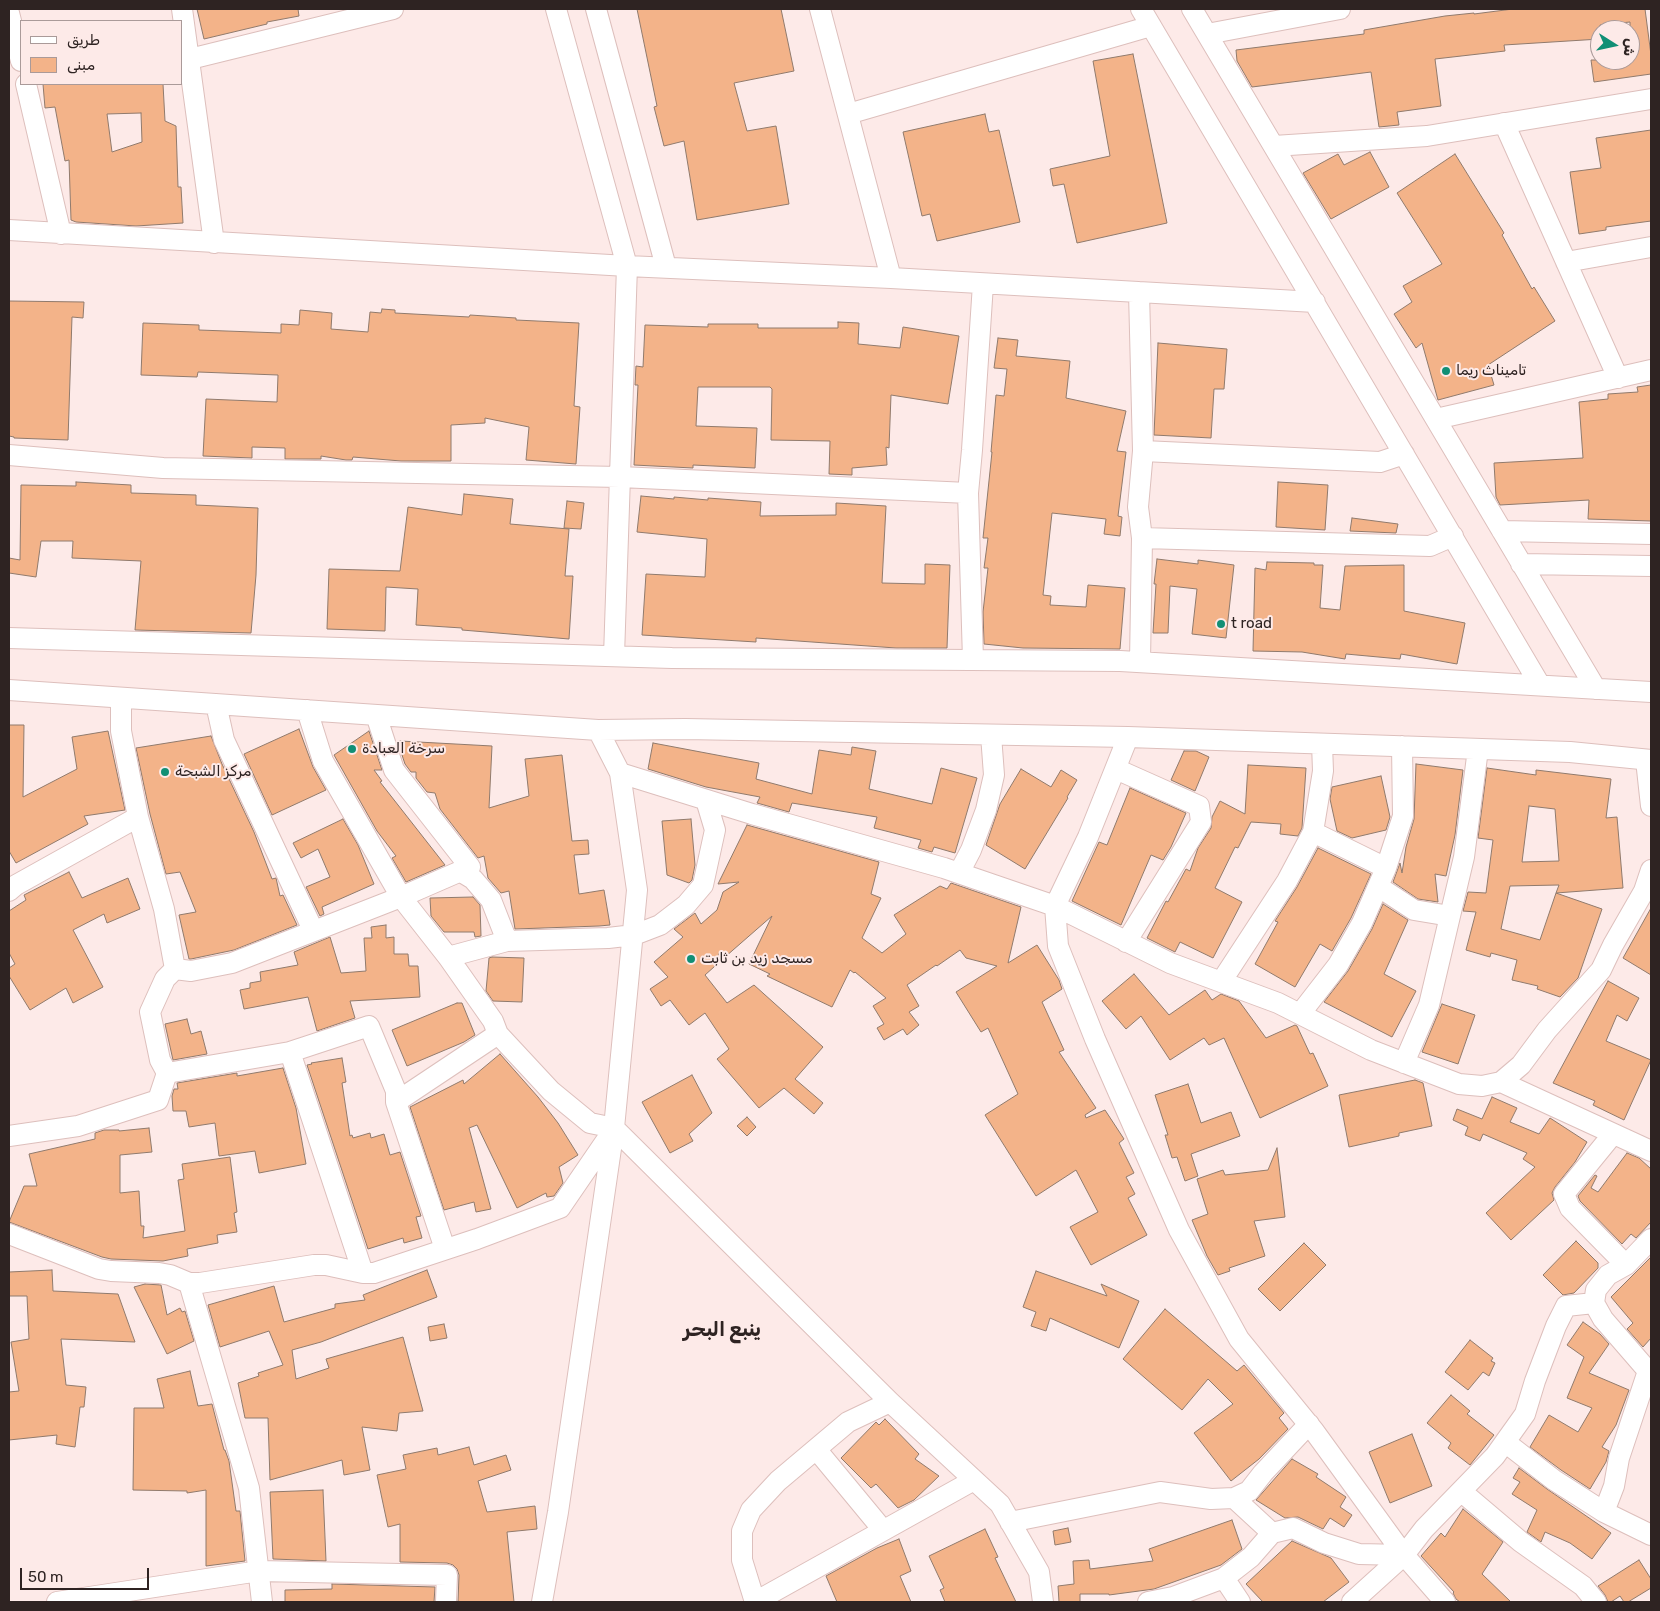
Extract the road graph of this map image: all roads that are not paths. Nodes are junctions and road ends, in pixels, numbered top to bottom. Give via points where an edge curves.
1 (182, 9) edge
2 (393, 9) edge
3 (556, 9) edge
4 (596, 9) edge
5 (820, 9) edge
6 (1141, 9) edge
7 (1192, 9) edge
8 (1340, 9) edge
9 (9, 13) edge
10 (359, 13) edge
11 (1151, 26) junction
12 (1207, 34) junction
13 (20, 57) edge
14 (190, 59) junction
15 (26, 85) edge
16 (1651, 99) edge
17 (848, 114) junction
18 (1504, 123) junction
19 (1274, 146) junction
20 (9, 230) edge
21 (61, 234) junction
22 (214, 243) junction
23 (1651, 247) edge
24 (1566, 262) junction
25 (627, 266) junction
26 (666, 267) junction
27 (890, 278) junction
28 (983, 284) junction
29 (1139, 292) junction
30 (1315, 302) junction
31 (1651, 370) edge
32 (1618, 378) junction
33 (1436, 420) junction
34 (1143, 452) junction
35 (1404, 454) junction
36 (9, 455) edge
37 (620, 477) junction
38 (968, 493) junction
39 (1502, 531) junction
40 (1651, 534) edge
41 (1453, 536) junction
42 (1142, 538) junction
43 (1522, 564) junction
44 (1651, 566) edge
45 (9, 638) edge
46 (614, 656) junction
47 (974, 660) junction
48 (1140, 662) junction
49 (1540, 685) junction
50 (1596, 689) junction
51 (9, 690) edge
52 (1651, 692) edge
53 (121, 698) junction
54 (216, 704) junction
55 (307, 710) junction
56 (376, 715) junction
57 (598, 730) junction
58 (991, 735) junction
59 (1128, 737) junction
60 (1322, 744) junction
61 (1402, 746) junction
62 (1478, 749) junction
63 (1650, 763) edge
64 (1116, 769) junction
65 (620, 773) junction
66 (706, 800) junction
67 (1651, 806) edge
68 (138, 817) junction
69 (1313, 832) junction
70 (470, 867) junction
71 (1386, 868) junction
72 (1651, 870) edge
73 (959, 873) junction
74 (11, 882) edge
75 (1378, 887) junction
76 (401, 897) junction
77 (1055, 906) junction
78 (1450, 916) junction
79 (313, 930) junction
80 (634, 935) junction
81 (507, 941) junction
82 (1126, 942) junction
83 (448, 957) junction
84 (175, 969) junction
85 (1221, 982) junction
86 (1300, 1014) junction
87 (498, 1034) junction
88 (290, 1052) junction
89 (1404, 1063) junction
90 (167, 1073) junction
91 (1501, 1082) junction
92 (396, 1102) junction
93 (614, 1128) junction
94 (1614, 1134) junction
95 (9, 1136) edge
96 (1651, 1152) edge
97 (9, 1234) edge
98 (1651, 1239) edge
99 (445, 1249) junction
100 (1626, 1265) junction
101 (362, 1273) junction
102 (189, 1283) junction
103 (1594, 1303) junction
104 (1650, 1376) edge
105 (890, 1402) junction
106 (1309, 1424) junction
107 (1505, 1442) junction
108 (816, 1449) junction
109 (974, 1480) junction
110 (1462, 1492) junction
111 (1234, 1498) junction
112 (1604, 1512) junction
113 (1010, 1522) junction
114 (883, 1530) junction
115 (1272, 1533) junction
116 (1651, 1535) edge
117 (1404, 1555) junction
118 (259, 1571) junction
119 (1224, 1578) junction
120 (57, 1602) edge
121 (262, 1602) edge
122 (446, 1602) edge
123 (542, 1602) edge
124 (755, 1602) edge
125 (1043, 1602) edge
126 (1148, 1602) edge
127 (1240, 1602) edge
128 (1352, 1602) edge
129 (1445, 1602) edge
130 (1596, 1602) edge

1 - 14 street
2 - 10 street
3 - 25 street
4 - 26 street
5 - 17 street
6 - 11 street
7 - 12 street
8 - 12 street
9 - 13 street
10 - 14 street
11 - 17 street
11 - 30 street
12 - 19 street
14 - 22 street
15 - 21 street
16 - 18 street
17 - 27 street
18 - 19 street via 1426,136
18 - 24 street
19 - 33 street
20 - 21 street
21 - 22 street
22 - 25 street
23 - 24 street
24 - 32 street
25 - 26 street
25 - 37 street
26 - 27 street
27 - 28 street
28 - 29 street
28 - 38 street
29 - 30 street
29 - 34 street
30 - 35 street
31 - 32 street
32 - 33 street
33 - 39 street
34 - 35 street via 1380,462
34 - 42 street via 1138,507
35 - 41 street
36 - 37 street via 163,468
37 - 38 street
37 - 46 street
38 - 47 street
39 - 40 street
39 - 43 street
41 - 42 street via 1430,546
41 - 49 street
42 - 48 street
43 - 44 street
43 - 50 street
45 - 46 street
46 - 47 street
47 - 48 street
48 - 49 street
49 - 50 street
50 - 52 street
51 - 53 street
53 - 54 street
53 - 68 street via 121,731
54 - 55 street
54 - 79 street via 224,740
55 - 56 street
55 - 76 street via 323,761
56 - 57 street
56 - 70 street via 394,770
57 - 58 street via 685,728
57 - 65 street
58 - 59 street
58 - 73 street via 994,775 986,810
59 - 60 street
59 - 64 street
60 - 61 street
60 - 69 street via 1323,771
61 - 62 street
61 - 71 street via 1403,816
62 - 63 street via 1570,752
62 - 78 street via 1464,856
63 - 67 street
64 - 77 street
64 - 82 street via 1199,806 1201,822
65 - 66 street
65 - 80 street via 637,890
66 - 73 street
66 - 80 street via 715,830 702,885 686,905 660,925
68 - 74 street
68 - 84 street via 164,909
69 - 71 street
69 - 85 street via 1287,881
70 - 76 street
70 - 81 street via 463,872 491,900
71 - 75 street
72 - 91 street via 1644,891 1601,970 1547,1030 1521,1065
73 - 77 street
75 - 78 street via 1414,910
75 - 86 street via 1338,965
76 - 79 street
76 - 83 street
77 - 82 street
77 - 106 street via 1058,946 1179,1230 1239,1339
78 - 89 street via 1429,1005
79 - 84 street via 232,963 192,971
80 - 81 street
80 - 93 street
81 - 83 street
82 - 85 street
83 - 87 street via 493,1021
84 - 90 street via 165,979 150,1012 160,1060
85 - 86 street
86 - 89 street
87 - 92 street
87 - 93 street via 551,1091 590,1124
88 - 90 street
88 - 92 street via 369,1026 396,1091
88 - 101 street
89 - 91 street via 1459,1084 1482,1086
90 - 95 street via 158,1100 78,1126
91 - 94 street
92 - 99 street
93 - 99 street via 560,1208
93 - 105 street
93 - 123 street via 560,1502
94 - 96 street
94 - 100 street via 1564,1194 1570,1208
97 - 102 street via 99,1269 159,1273
98 - 100 street
99 - 101 street via 374,1273
100 - 103 street via 1608,1275 1596,1290
101 - 102 street via 326,1265
102 - 118 street via 248,1488
103 - 104 street
103 - 107 street via 1566,1306 1525,1414
104 - 112 street via 1619,1458 1614,1486
105 - 108 street via 848,1422
105 - 109 street
106 - 111 street via 1249,1491
106 - 117 street
107 - 110 street
107 - 112 street via 1554,1480
108 - 114 street
108 - 124 street via 778,1481 751,1510 742,1531 742,1560
109 - 113 street via 1000,1504
109 - 114 street
110 - 117 street via 1424,1529
110 - 130 street via 1521,1542 1583,1586
111 - 113 street via 1160,1492
111 - 115 street
112 - 116 street
113 - 125 street via 1039,1572
114 - 124 street
115 - 117 street via 1293,1528 1324,1543 1359,1554
115 - 119 street via 1251,1557
117 - 128 street
117 - 129 street
118 - 120 street
118 - 121 street
118 - 122 street via 446,1575
119 - 126 street via 1173,1597
119 - 127 street

